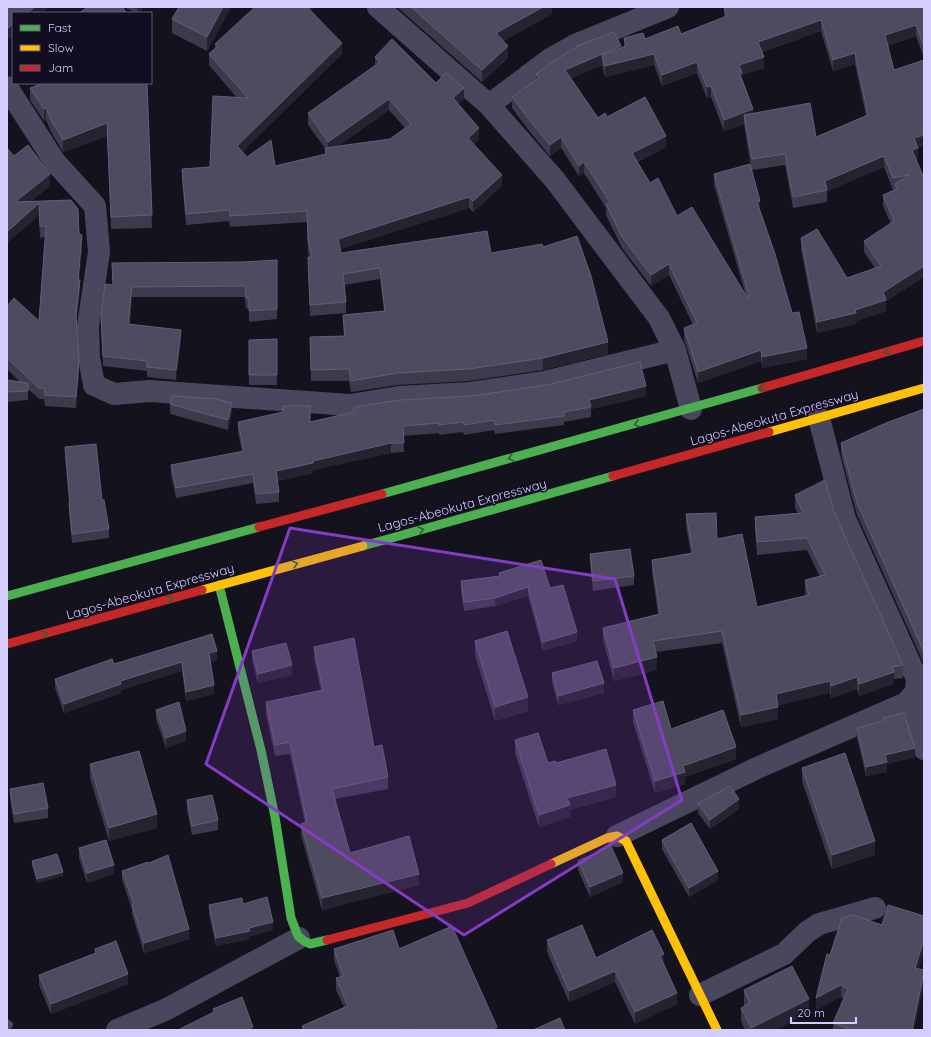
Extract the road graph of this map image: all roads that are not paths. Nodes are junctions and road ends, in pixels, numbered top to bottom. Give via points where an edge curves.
1 (378, 7) edge
2 (668, 7) edge
3 (7, 87) edge
4 (489, 105) junction
5 (924, 341) edge
6 (675, 350) junction
7 (924, 388) edge
8 (691, 409) junction
9 (819, 418) junction
10 (219, 585) junction
11 (7, 596) edge
12 (7, 644) edge
13 (916, 692) junction
14 (924, 749) edge
15 (617, 836) junction
16 (875, 908) dead end
17 (299, 938) junction
18 (700, 995) junction
19 (117, 1030) edge
20 (716, 1030) edge

1 - 4 street
2 - 4 street via 575,45 550,59
3 - 6 street via 55,162 95,206 99,252 88,326 89,358 94,385 114,394 150,391 350,405 400,397 470,393 545,382
4 - 6 street via 555,180 616,258 659,318
5 -> 8 main road
6 - 8 street
7 - 9 main road, Lagos-Abeokuta Expressway
8 -> 11 main road
10 -> 9 main road, Lagos-Abeokuta Expressway
9 - 13 street via 845,519 917,679
12 -> 10 main road, Lagos-Abeokuta Expressway
10 - 17 main road via 271,791 286,895 293,927
13 - 14 street via 917,725
13 - 15 street via 906,703 757,768
15 - 17 main road via 594,843 468,903 349,936 310,944
15 - 18 main road via 626,841 632,852
16 - 18 street via 819,924 784,954
17 - 19 street via 165,1010
18 - 20 main road

